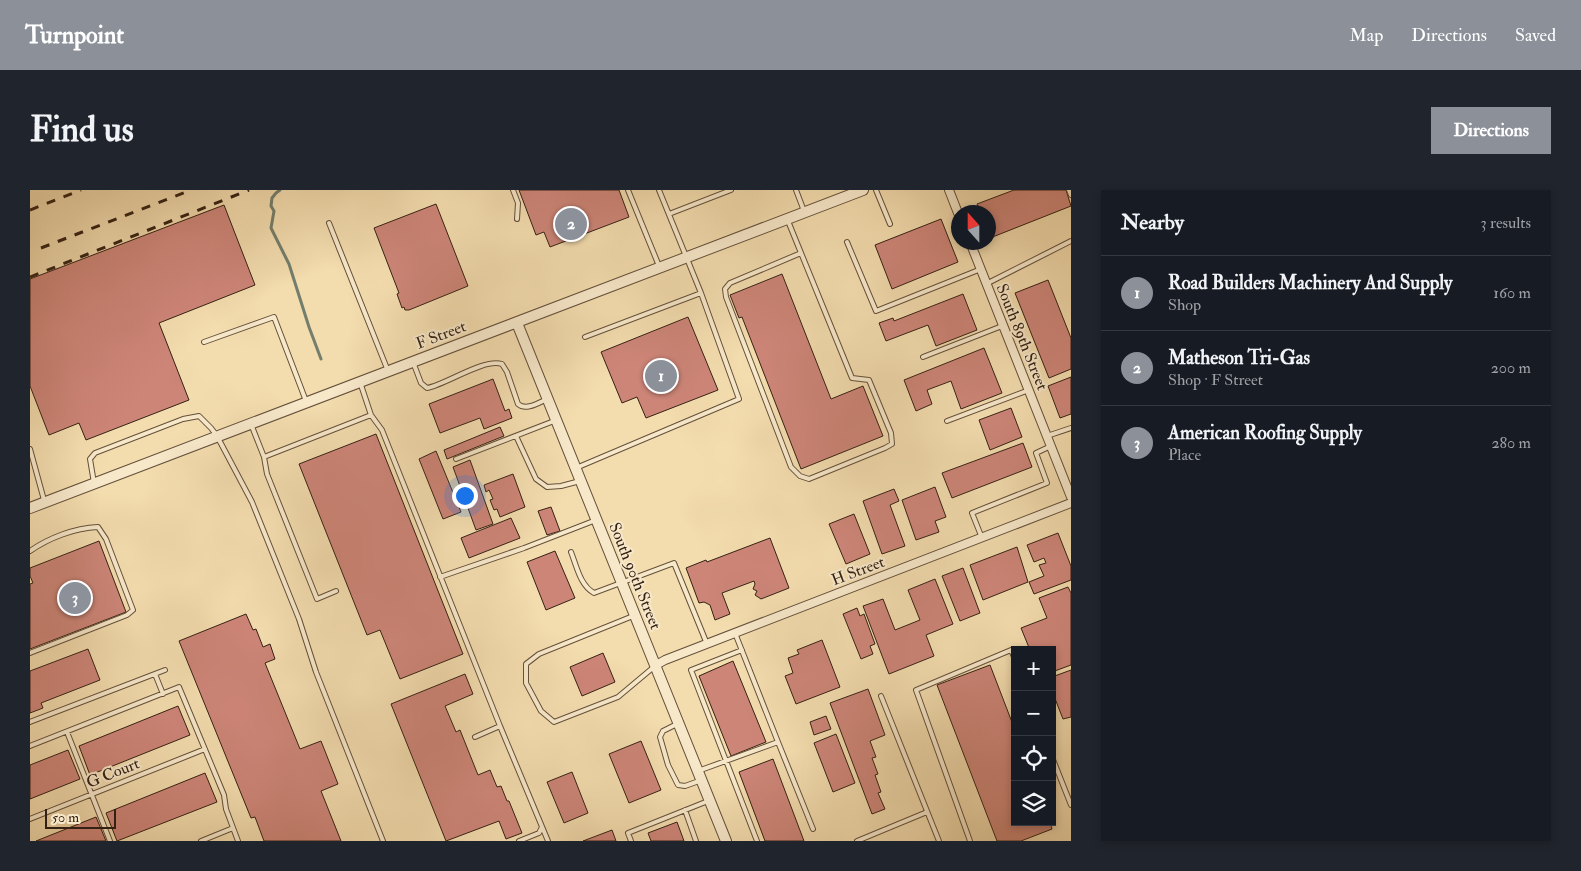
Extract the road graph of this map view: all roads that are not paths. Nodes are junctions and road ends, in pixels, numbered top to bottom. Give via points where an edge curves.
1 (513, 190) edge
2 (628, 190) edge
3 (659, 190) edge
4 (731, 190) edge
5 (796, 190) edge
6 (863, 190) edge
7 (876, 190) edge
8 (949, 190) edge
9 (1069, 190) edge
10 (1071, 195) edge
11 (955, 205) edge
12 (805, 212) junction
13 (669, 214) junction
14 (787, 218) junction
15 (517, 219) dead end
16 (329, 224) dead end
17 (890, 224) dead end
18 (1071, 241) edge
19 (847, 242) dead end
20 (973, 250) edge
21 (801, 252) junction
22 (686, 257) junction
23 (660, 268) junction
24 (981, 269) junction
25 (986, 284) junction
26 (701, 293) junction
27 (517, 323) junction
28 (1003, 326) junction
29 (584, 336) dead end
30 (204, 342) dead end
31 (923, 357) dead end
32 (413, 362) junction
33 (388, 371) junction
34 (360, 382) junction
35 (1029, 390) junction
36 (547, 399) junction
37 (306, 403) junction
38 (371, 415) junction
39 (556, 420) junction
40 (947, 421) dead end
41 (251, 424) junction
42 (1071, 428) edge
43 (217, 436) junction
44 (516, 436) junction
45 (1047, 436) junction
46 (1051, 446) junction
47 (30, 449) edge
48 (264, 457) junction
49 (456, 459) dead end
50 (575, 468) junction
51 (580, 481) junction
52 (94, 484) junction
53 (1071, 497) edge
54 (45, 502) junction
55 (1071, 503) edge
56 (30, 508) edge
57 (596, 520) junction
58 (982, 538) junction
59 (30, 551) edge
60 (571, 552) dead end
61 (440, 577) junction
62 (622, 583) junction
63 (336, 592) dead end
64 (635, 615) junction
65 (735, 633) junction
66 (707, 644) junction
67 (742, 650) junction
68 (1011, 650) edge
69 (30, 653) edge
70 (656, 665) junction
71 (165, 670) dead end
72 (155, 674) junction
73 (163, 694) junction
74 (881, 696) dead end
75 (30, 722) edge
76 (679, 723) junction
77 (500, 726) junction
78 (67, 732) junction
79 (475, 737) dead end
80 (778, 742) junction
81 (30, 746) edge
82 (205, 749) junction
83 (727, 762) junction
84 (1056, 767) edge
85 (700, 776) junction
86 (92, 794) junction
87 (710, 801) junction
88 (1071, 806) edge
89 (685, 810) junction
90 (927, 812) junction
91 (30, 819) edge
92 (542, 827) junction
93 (233, 828) junction
94 (813, 829) dead end
95 (110, 841) edge
96 (201, 841) edge
97 (238, 841) edge
98 (383, 841) edge
99 (519, 841) edge
100 (548, 841) edge
101 (631, 841) edge
102 (696, 841) edge
103 (726, 841) edge
104 (757, 841) edge
105 (856, 841) edge
106 (939, 841) edge
107 (970, 841) edge

1 - 15 lane via 518,203
2 - 23 lane
3 - 13 lane
4 - 13 lane
5 - 12 lane
6 - 12 street, F Street
7 - 17 lane
8 - 11 street
9 - 10 lane
12 - 14 street, F Street
13 - 22 lane
14 - 21 lane
14 - 22 street, F Street
16 - 33 lane
18 - 25 lane
19 - 24 lane via 876,311
20 - 24 street, South 89th Street
21 - 21 lane via 852,378 869,380 891,433 892,444 809,479 800,476 791,466 725,289 730,283
22 - 23 street, F Street
22 - 26 lane
23 - 27 street, F Street
24 - 25 street, South 89th Street
25 - 28 street, South 89th Street
26 - 29 lane
26 - 50 lane via 739,399
27 - 32 street, F Street
27 - 36 street, South 90th Street
28 - 31 lane
28 - 35 street, South 89th Street
30 - 37 lane via 274,317
32 - 33 street, F Street
32 - 36 lane via 421,383 427,388 498,362 507,372 518,404 527,407
33 - 34 street, F Street
34 - 37 street, F Street
34 - 38 lane
35 - 40 lane
35 - 45 street, South 89th Street
36 - 39 street, South 90th Street
37 - 41 street, F Street
38 - 48 lane
38 - 61 lane via 382,430
39 - 44 lane
39 - 50 street, South 90th Street
41 - 43 street, F Street
41 - 48 lane
42 - 45 lane
43 - 52 street, F Street
43 - 52 lane via 199,416 121,442 95,453 90,459
43 - 98 lane via 252,502
44 - 49 lane
44 - 51 lane via 536,479 547,487
45 - 46 street, South 89th Street
46 - 53 street, South 89th Street
46 - 58 lane via 1036,452 1047,483 972,513
47 - 54 lane
48 - 63 lane via 266,474 317,599
50 - 51 street, South 90th Street
51 - 57 street, South 90th Street
52 - 54 street, F Street
54 - 56 street, F Street
55 - 58 street, H Street
57 - 61 lane
57 - 62 street, South 90th Street
58 - 65 street, H Street
59 - 69 lane via 45,541 98,527 106,539 133,610
60 - 62 lane via 587,589 594,593
61 - 77 lane
62 - 64 street, South 90th Street
62 - 66 lane via 674,563
64 - 70 street, South 90th Street
64 - 70 lane via 539,654 526,664 526,683 541,712 554,722 618,697
65 - 66 street, H Street
65 - 67 lane
66 - 70 street, H Street
67 - 80 lane
67 - 83 lane via 690,670
68 - 107 lane via 916,690
70 - 76 street, South 90th Street
71 - 72 lane
72 - 73 lane
72 - 75 lane
73 - 78 lane
73 - 82 lane via 179,688
74 - 90 lane
76 - 85 street, South 90th Street
76 - 85 lane via 663,731 660,737 668,765 678,785 685,786
77 - 79 lane
77 - 92 lane
78 - 81 lane
78 - 86 lane
80 - 83 lane
80 - 94 lane
82 - 86 lane, G Court
82 - 93 lane
83 - 85 lane
83 - 104 lane
84 - 88 lane
85 - 87 street, South 90th Street
86 - 91 lane, G Court
86 - 95 lane
87 - 89 lane
87 - 103 street, South 90th Street
89 - 101 lane via 628,833
89 - 102 lane
90 - 105 lane
90 - 106 lane
92 - 99 lane via 539,833
92 - 100 lane
93 - 96 lane
93 - 97 lane

